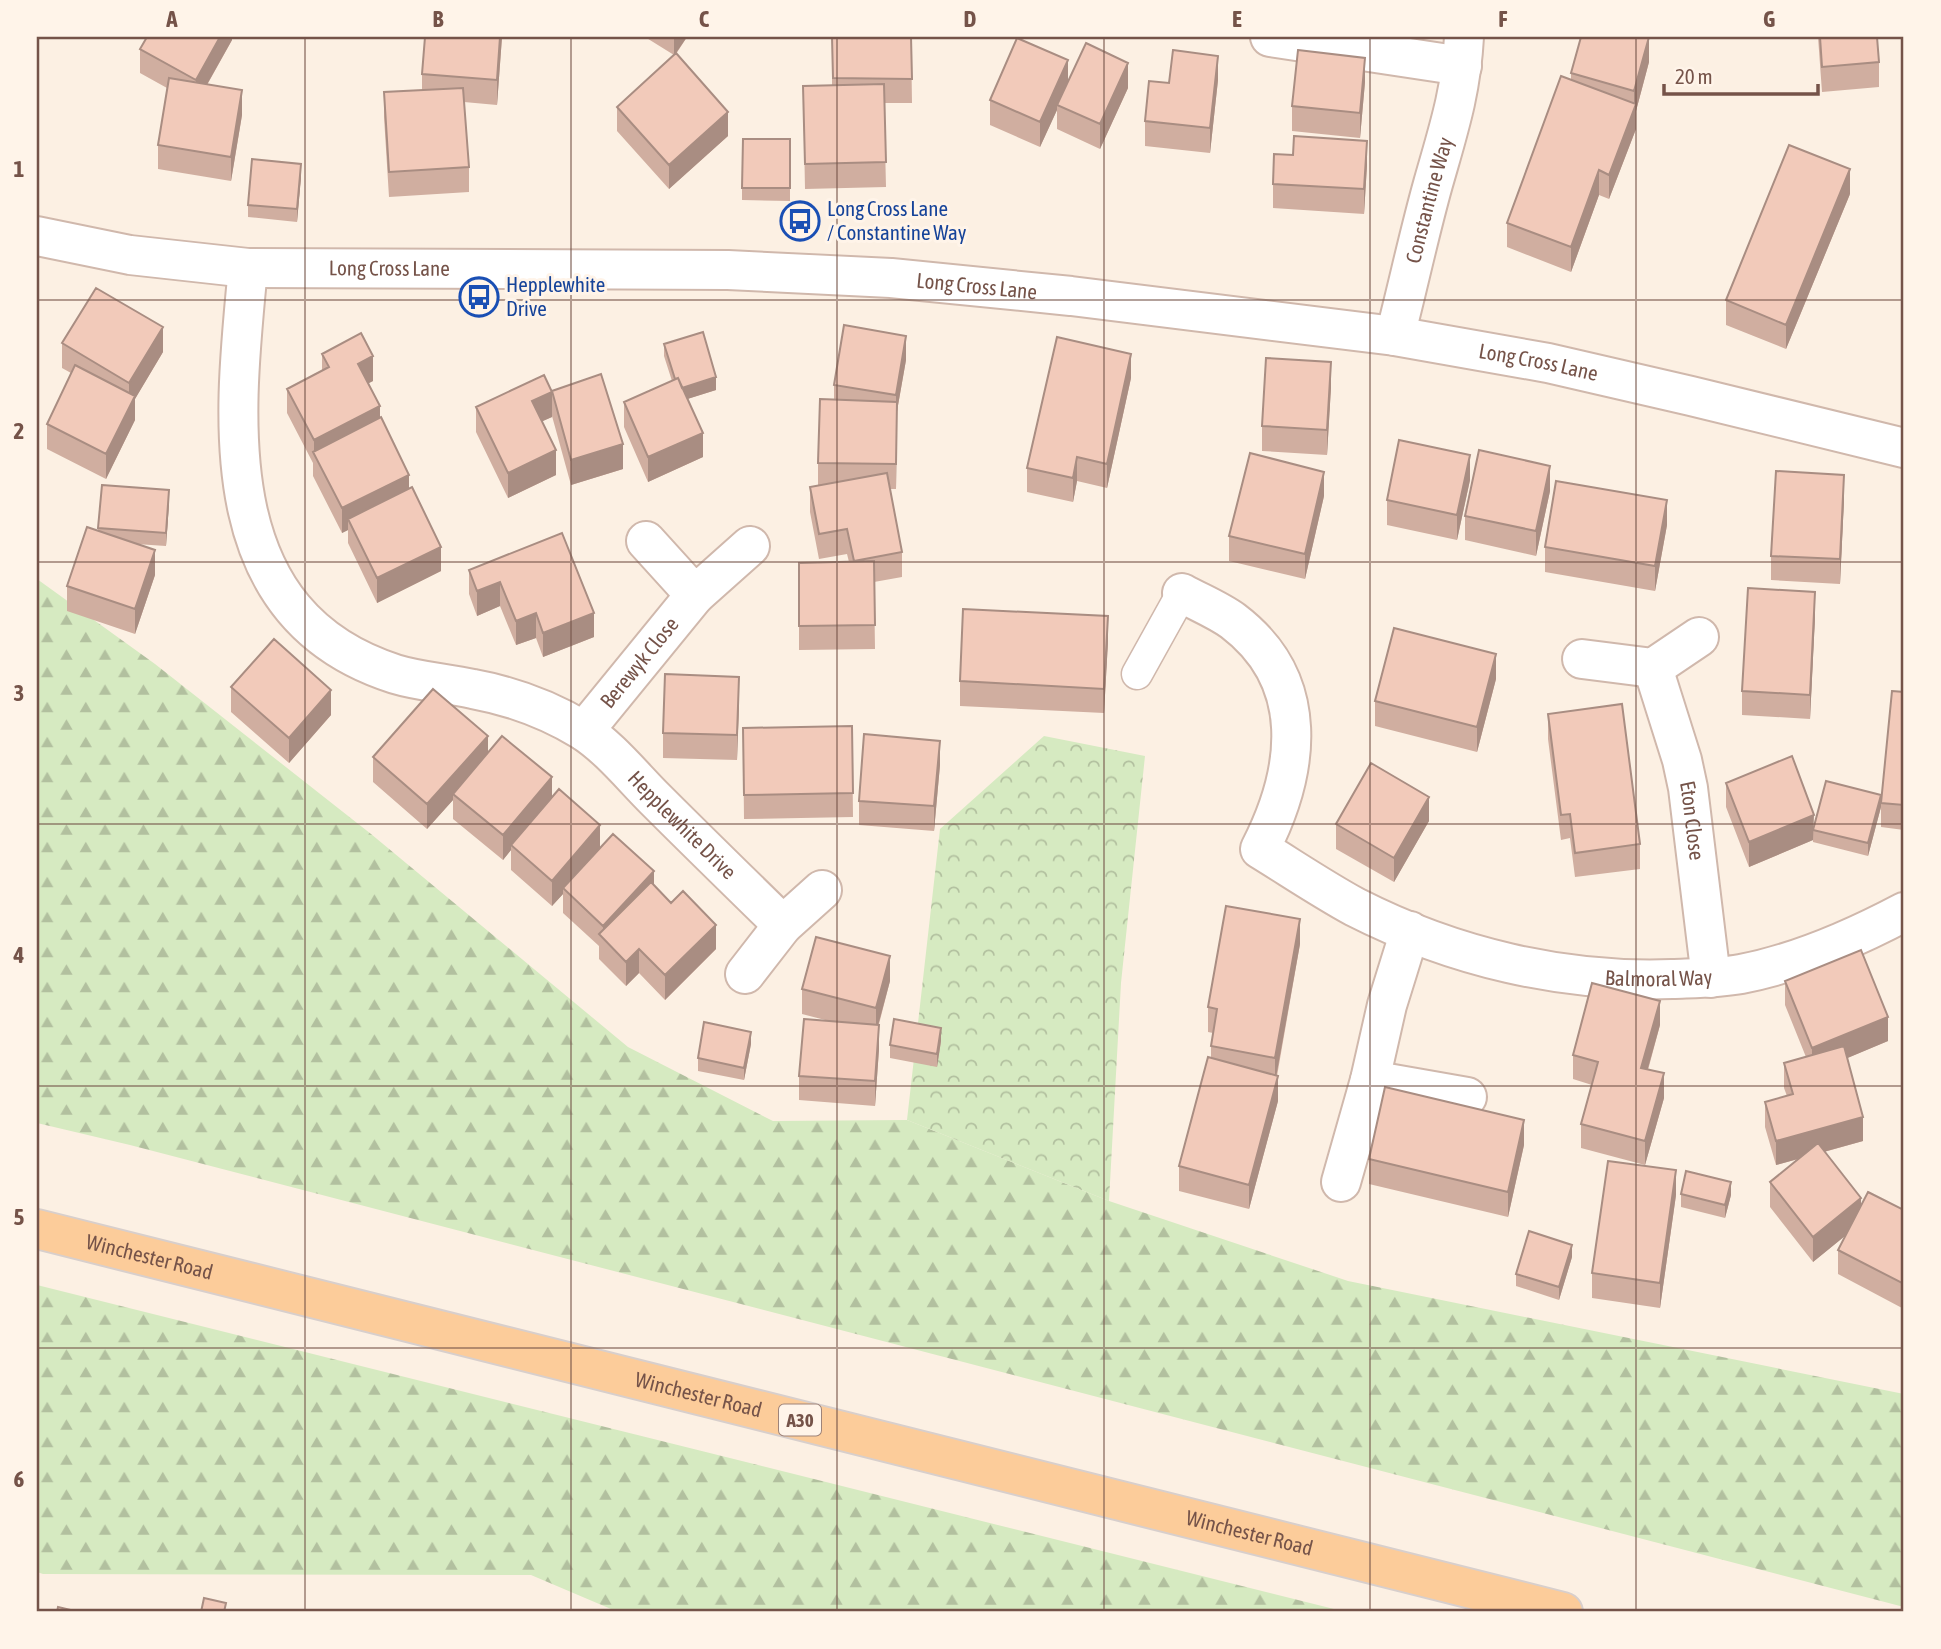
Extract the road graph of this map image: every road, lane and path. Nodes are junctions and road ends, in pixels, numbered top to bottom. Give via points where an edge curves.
1 (1270, 37) edge
2 (1463, 51) edge
3 (37, 236) edge
4 (248, 268) junction
5 (1395, 336) junction
6 (1904, 448) edge
7 (646, 541) dead end
8 (750, 546) dead end
9 (1182, 593) joint
10 (695, 594) junction
11 (1699, 637) dead end
12 (1581, 659) dead end
13 (1653, 668) junction
14 (1137, 674) dead end
15 (584, 731) junction
16 (822, 890) dead end
17 (1904, 912) edge
18 (783, 925) junction
19 (1410, 931) junction
20 (745, 974) dead end
21 (1711, 978) junction
22 (1370, 1080) junction
23 (1467, 1097) dead end
24 (1340, 1182) dead end
25 (37, 1229) edge
26 (1563, 1612) edge

1 - 2 street, Constantine Way
2 - 5 street, Constantine Way via 1449,134
3 - 4 street, Long Cross Lane via 130,256
4 - 5 street, Long Cross Lane via 634,268 891,278
4 - 15 street, Hepplewhite Drive via 238,382 240,469 255,537 284,595 303,621 353,658 408,678 504,696
5 - 6 street, Long Cross Lane via 1548,363
7 - 10 street
8 - 10 street, Berewyk Close
9 - 14 lane
9 - 19 street, Balmoral Way via 1243,629 1273,664 1286,696 1292,732 1287,776 1276,816 1260,849 1355,907
10 - 15 street, Berewyk Close
11 - 13 street
12 - 13 street
13 - 21 street, Eton Close via 1688,788
15 - 18 street, Hepplewhite Drive
16 - 18 street
17 - 21 street, Balmoral Way via 1788,961
18 - 20 street
19 - 21 street, Balmoral Way via 1482,957 1583,978
19 - 22 street
22 - 23 street
22 - 24 street
25 - 26 main road, Winchester Road / A30

